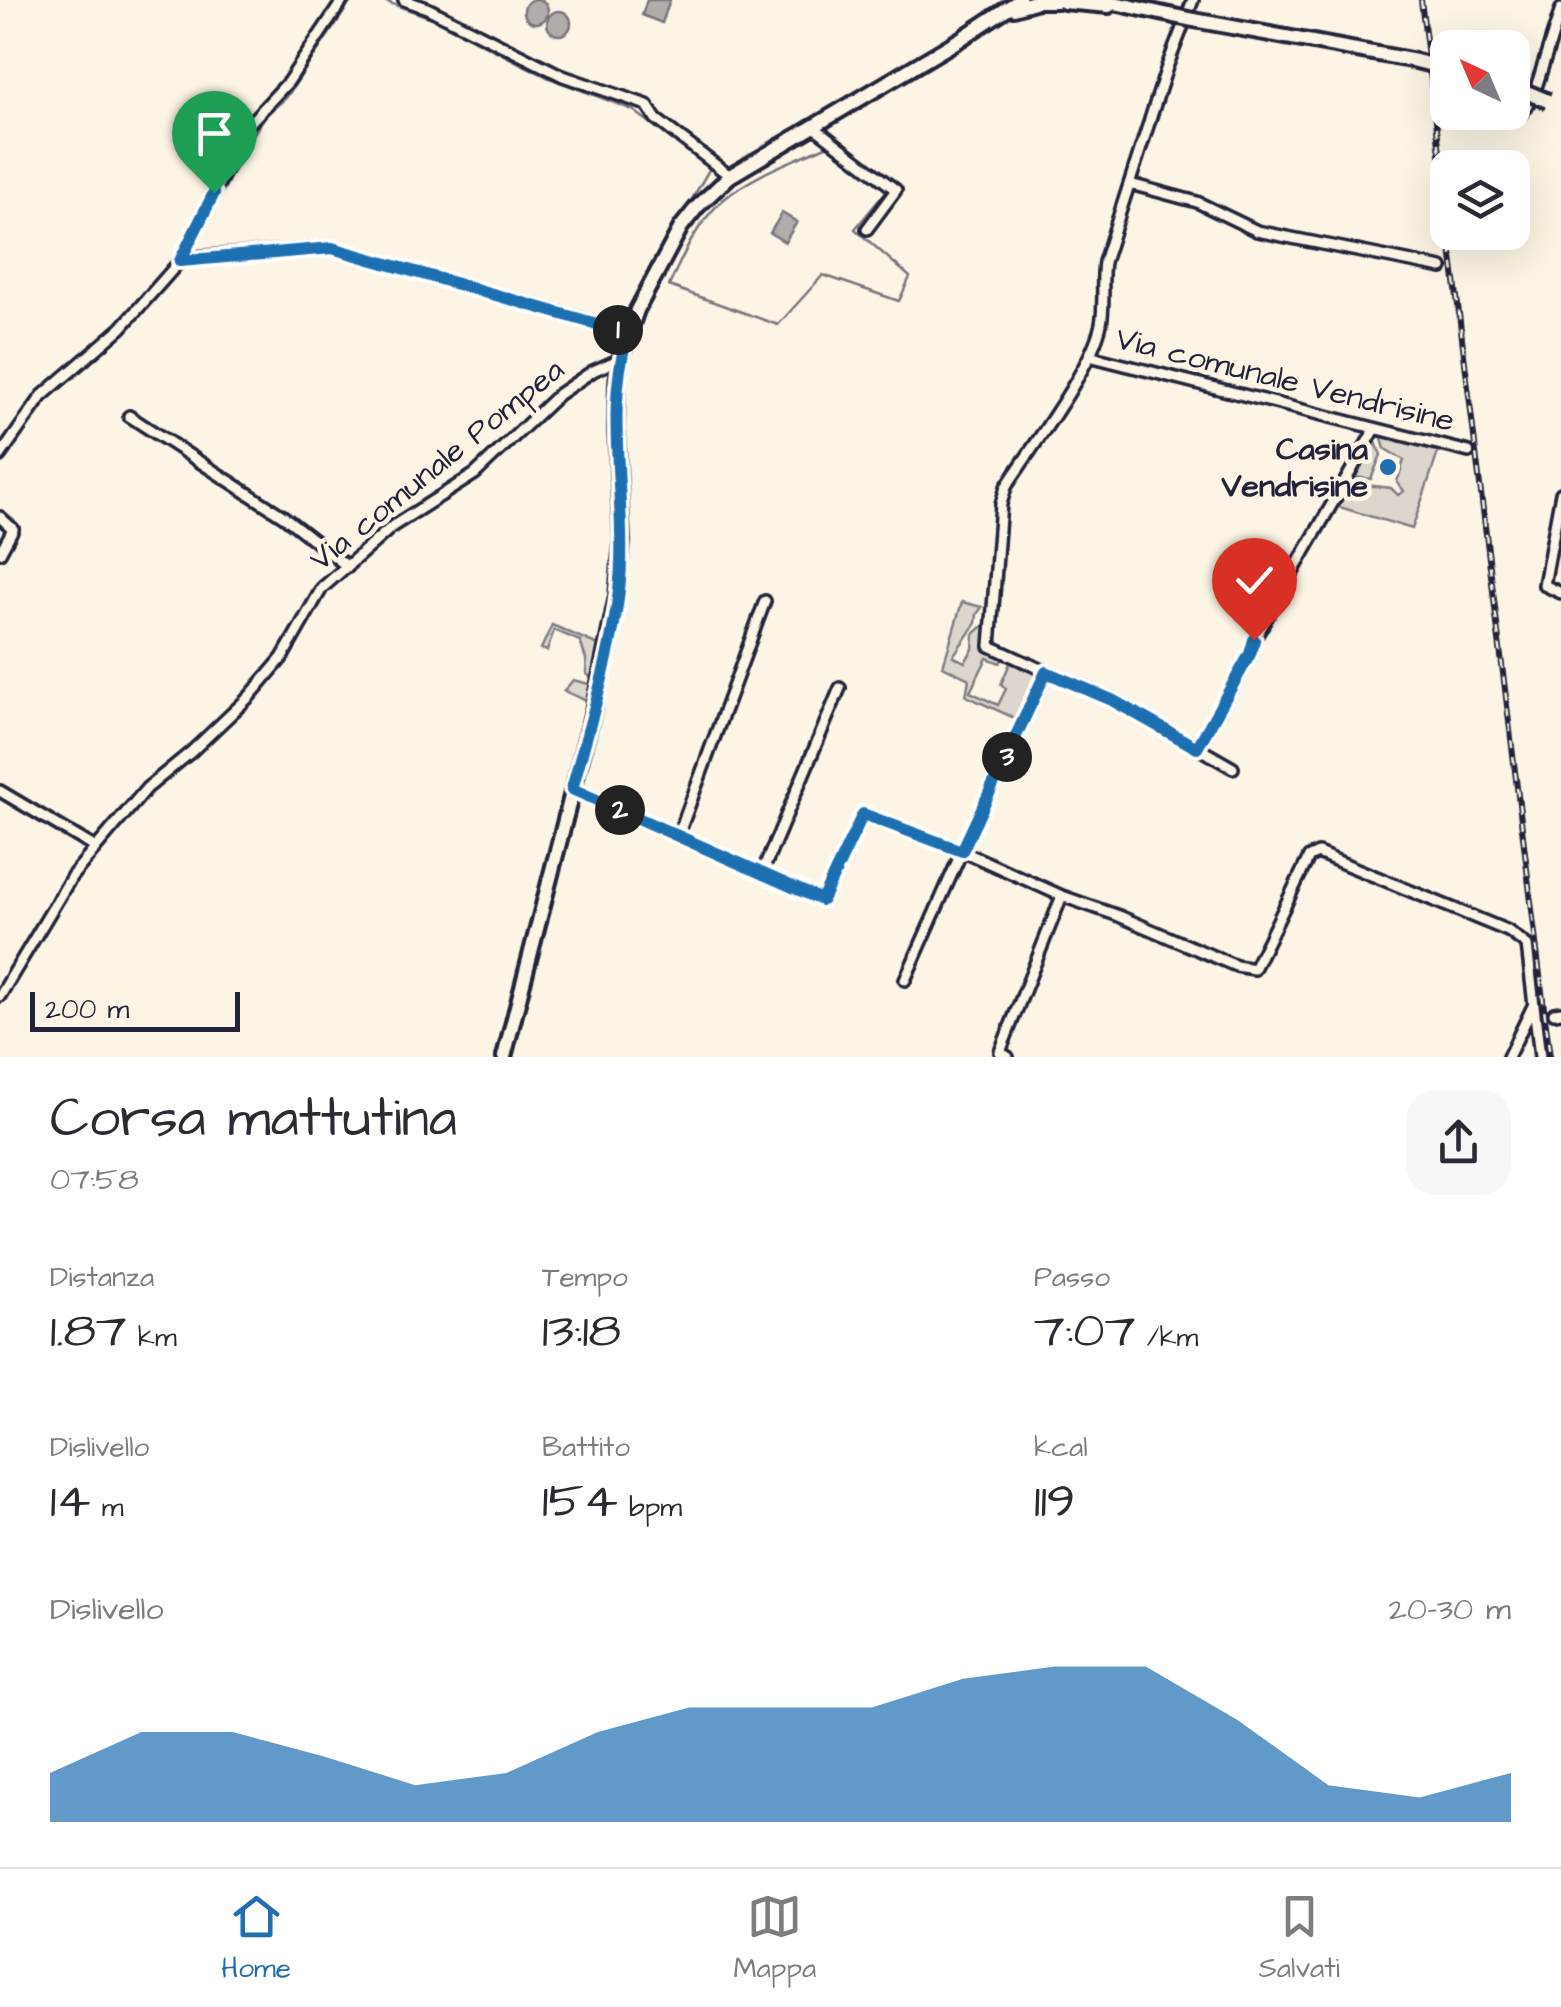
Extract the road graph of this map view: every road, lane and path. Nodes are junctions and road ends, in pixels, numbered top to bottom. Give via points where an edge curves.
1 (343, 0) edge
2 (404, 0) edge
3 (1020, 0) edge
4 (1101, 0) edge
5 (1193, 0) edge
6 (1061, 1) edge
7 (1116, 6) junction
8 (1561, 9) edge
9 (1007, 10) junction
10 (1430, 64) edge
11 (1530, 94) edge
12 (1530, 103) edge
13 (1554, 104) edge
14 (814, 127) junction
15 (730, 176) junction
16 (1130, 184) junction
17 (867, 229) dead end
18 (180, 261) junction
19 (1442, 268) dead end
20 (628, 333) junction
21 (1090, 356) junction
22 (620, 360) junction
23 (129, 416) dead end
24 (1375, 429) junction
25 (1469, 452) dead end
26 (0, 456) edge
27 (1561, 493) edge
28 (0, 517) edge
29 (0, 553) edge
30 (348, 567) junction
31 (1561, 594) edge
32 (765, 601) dead end
33 (1046, 672) junction
34 (840, 688) dead end
35 (1197, 748) junction
36 (1232, 768) dead end
37 (572, 789) junction
38 (0, 791) edge
39 (678, 836) junction
40 (96, 848) junction
41 (962, 851) junction
42 (762, 873) junction
43 (1062, 896) junction
44 (905, 980) dead end
45 (0, 996) edge
46 (1534, 1004) junction
47 (504, 1057) edge
48 (1008, 1057) edge
49 (1508, 1057) edge
50 (1540, 1057) edge

1 - 18 street via 288,82 248,125
2 - 15 street via 562,76 647,105
3 - 9 main road
4 - 7 main road
5 - 16 street
6 - 7 main road
6 - 9 main road
7 - 10 main road, bridge
8 - 12 street
9 - 14 main road
11 - 13 main road, bridge
14 - 15 main road
14 - 17 street via 896,190
15 - 20 main road via 682,227
16 - 19 street via 1197,202 1257,230
16 - 21 street via 1104,262 1101,323
18 - 20 street via 332,248
18 - 26 street via 121,328 42,396
20 - 22 main road
21 - 24 street, Via comunale Vendrisine
21 - 33 street via 1001,504 990,646
22 - 30 street, Via comunale Pompea via 559,394 476,474 393,526
22 - 37 main road via 621,568
23 - 30 street via 296,525
24 - 25 street, Via comunale Vendrisine
24 - 35 street
27 - 31 street via 1544,585
28 - 29 street via 13,528
30 - 40 street, Via comunale Pompea via 322,588 282,658 250,697 147,788
32 - 39 street
33 - 35 street
33 - 41 street
34 - 42 street
35 - 36 street
37 - 39 street
37 - 47 main road
38 - 40 street
39 - 42 street
40 - 45 street, Via comunale Pompea
41 - 42 street via 863,814 822,900
41 - 43 street
41 - 44 street
43 - 46 street via 1254,969 1309,857 1318,853 1527,945
43 - 48 street via 1000,1052
46 - 49 street
46 - 50 street

